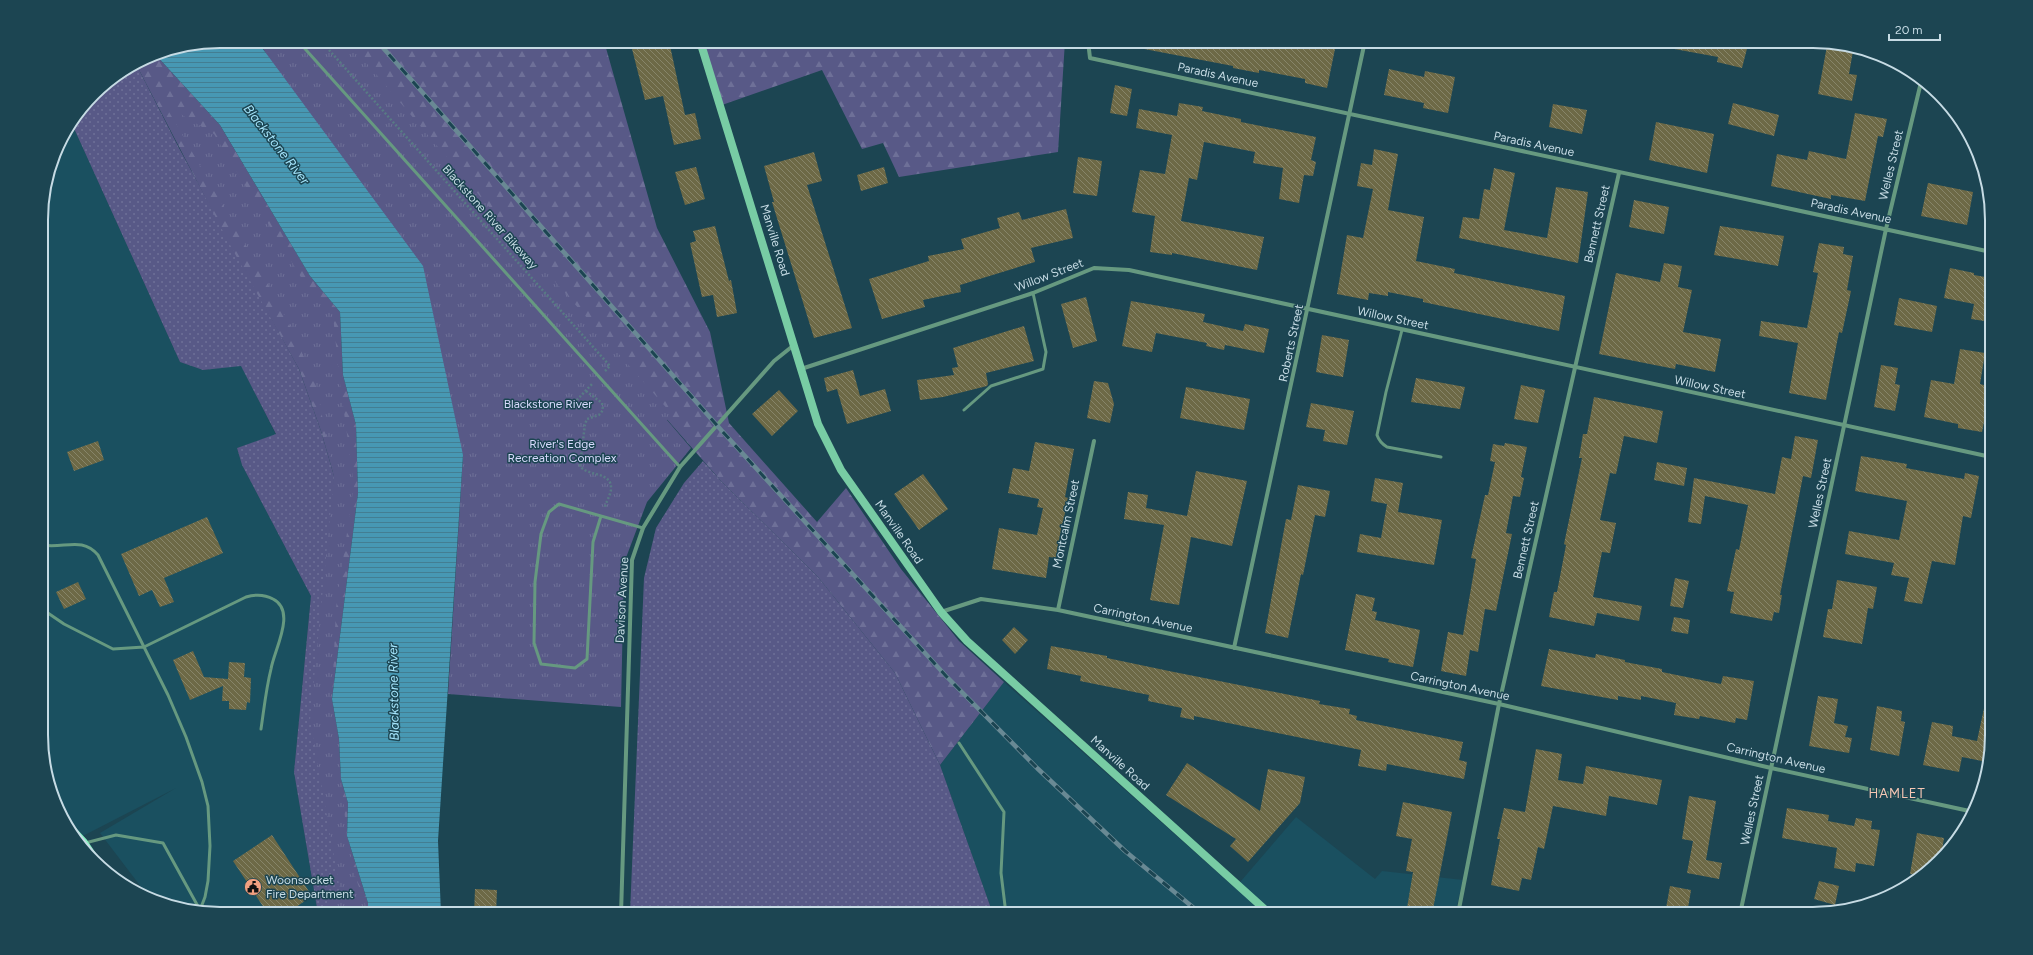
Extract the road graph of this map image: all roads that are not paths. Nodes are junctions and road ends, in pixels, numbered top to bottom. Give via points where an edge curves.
1 (304, 48) edge
2 (702, 48) edge
3 (1089, 48) edge
4 (1363, 48) edge
5 (1920, 86) edge
6 (1349, 115) junction
7 (1619, 173) junction
8 (1886, 229) junction
9 (1985, 251) edge
10 (1033, 293) junction
11 (1308, 310) junction
12 (1402, 330) junction
13 (795, 345) junction
14 (1575, 367) junction
15 (801, 369) junction
16 (964, 410) dead end
17 (1845, 426) junction
18 (1094, 441) dead end
19 (1985, 456) edge
20 (1441, 457) dead end
21 (680, 467) junction
22 (601, 516) junction
23 (643, 528) junction
24 (48, 546) edge
25 (1058, 610) junction
26 (941, 612) junction
27 (48, 613) edge
28 (144, 647) junction
29 (1234, 648) junction
30 (1499, 704) junction
31 (261, 729) dead end
32 (959, 743) dead end
33 (1771, 768) junction
34 (1967, 811) edge
35 (86, 842) edge
36 (198, 906) edge
37 (201, 906) edge
38 (621, 907) edge
39 (1005, 907) edge
40 (1262, 907) edge
41 (1459, 907) edge
42 (1741, 907) edge

1 - 21 lane
2 - 13 main road, Manville Road
3 - 6 street, Paradis Avenue via 1090,58
4 - 6 street, Roberts Street
5 - 8 street, Welles Street
6 - 7 street, Paradis Avenue
6 - 11 street, Roberts Street
7 - 8 street, Paradis Avenue
7 - 14 street, Bennett Street
8 - 9 street, Paradis Avenue
8 - 17 street, Welles Street
10 - 11 street, Willow Street via 1094,268 1129,270
10 - 15 street, Willow Street
10 - 16 lane via 1046,352 1043,369 991,386
11 - 12 street, Willow Street
11 - 29 street, Roberts Street
12 - 14 street, Willow Street
12 - 20 lane via 1386,392 1378,439 1387,447
13 - 15 main road, Manville Road
13 - 21 street, Davison Avenue via 774,361
14 - 17 street, Willow Street
14 - 30 street, Bennett Street
15 - 26 main road, Manville Road via 818,424 841,470
17 - 19 street, Willow Street
17 - 33 street, Welles Street
18 - 25 street, Montcalm Street
21 - 23 street, Davison Avenue
22 - 22 lane via 594,542 587,659 575,668 541,664 534,643 535,582 541,534 549,512 559,504
22 - 23 lane
23 - 38 street, Davison Avenue via 632,560
24 - 28 lane via 80,543 92,549 107,571
25 - 26 street, Carrington Avenue via 981,599
25 - 29 street, Carrington Avenue
26 - 40 main road, Manville Road via 967,641
27 - 28 lane via 114,649
28 - 31 lane via 246,596 267,595 276,600 283,610 284,627 271,668
28 - 37 lane via 186,737 208,806 208,881
29 - 30 street, Carrington Avenue
30 - 33 street, Carrington Avenue
30 - 41 street, Bennett Street
32 - 39 lane via 1004,812 1002,872
33 - 34 street, Carrington Avenue
33 - 42 street, Welles Street
35 - 36 lane via 116,835 163,843

